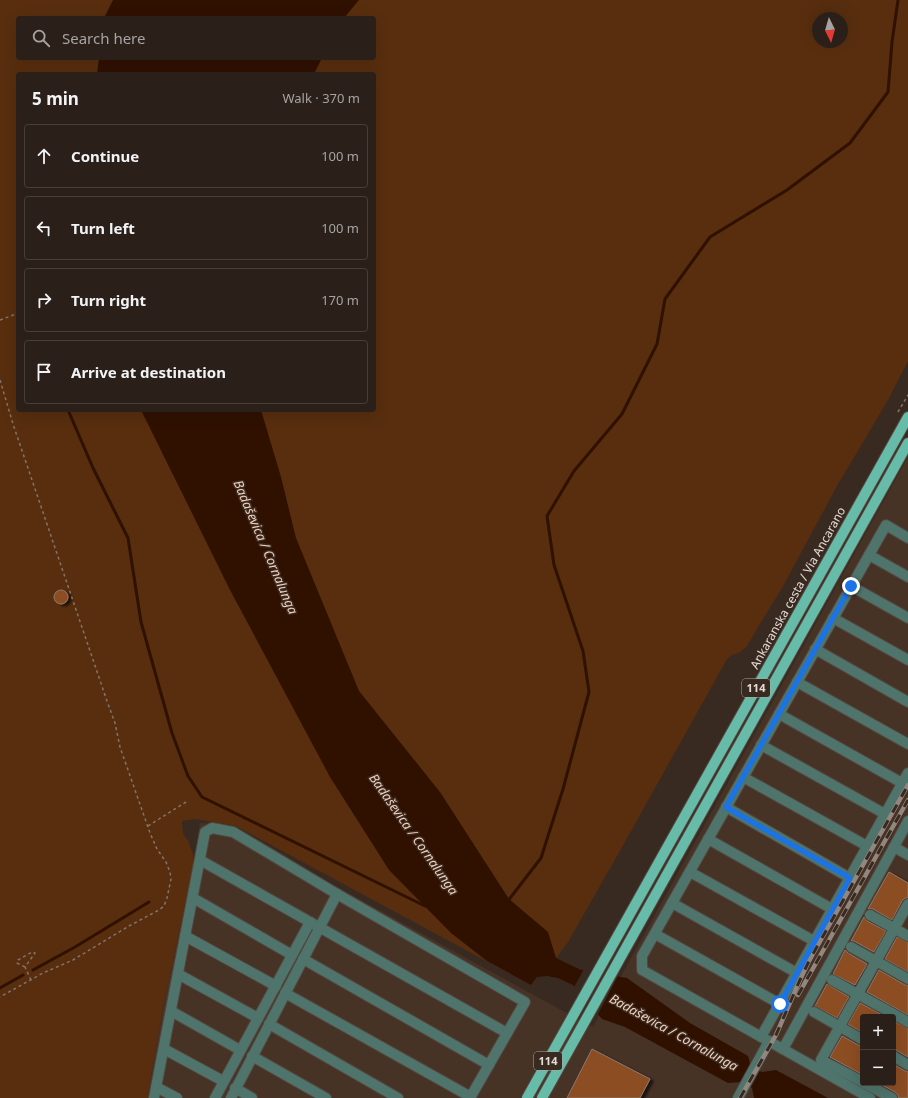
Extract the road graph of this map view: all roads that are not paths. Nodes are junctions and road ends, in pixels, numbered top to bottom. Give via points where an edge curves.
1 (908, 417) edge
2 (908, 443) edge
3 (908, 538) edge
4 (869, 555) junction
5 (908, 577) edge
6 (851, 586) junction
7 (833, 618) junction
8 (908, 618) edge
9 (816, 649) junction
10 (908, 660) edge
11 (797, 682) junction
12 (908, 702) edge
13 (779, 714) junction
14 (908, 744) edge
15 (761, 745) junction
16 (908, 773) edge
17 (743, 777) junction
18 (902, 783) junction
19 (726, 807) junction
20 (885, 814) junction
21 (908, 822) edge
22 (708, 839) junction
23 (867, 846) junction
24 (894, 847) junction
25 (908, 854) edge
26 (200, 860) junction
27 (690, 872) junction
28 (850, 878) junction
29 (338, 894) junction
30 (193, 898) junction
31 (672, 904) junction
32 (908, 904) edge
33 (832, 909) junction
34 (870, 915) dead end
35 (310, 922) junction
36 (320, 928) junction
37 (894, 928) junction
38 (654, 934) junction
39 (185, 936) junction
40 (908, 936) edge
41 (814, 941) junction
42 (851, 947) dead end
43 (292, 955) junction
44 (303, 959) junction
45 (876, 961) junction
46 (797, 973) junction
47 (178, 974) junction
48 (908, 979) edge
49 (832, 980) dead end
50 (276, 986) junction
51 (285, 993) junction
52 (858, 994) junction
53 (780, 1004) junction
54 (171, 1011) junction
55 (814, 1012) dead end
56 (258, 1018) junction
57 (908, 1022) edge
58 (268, 1024) junction
59 (840, 1027) junction
60 (507, 1033) junction
61 (860, 1038) edge
62 (772, 1043) junction
63 (164, 1049) junction
64 (240, 1050) junction
65 (252, 1056) junction
66 (896, 1058) edge
67 (489, 1065) junction
68 (908, 1065) edge
69 (224, 1081) junction
70 (860, 1081) edge
71 (870, 1086) edge
72 (156, 1087) junction
73 (235, 1088) junction
74 (742, 1096) edge
75 (470, 1097) edge
76 (154, 1098) edge
77 (177, 1098) edge
78 (215, 1098) edge
79 (231, 1098) edge
80 (252, 1098) edge
81 (326, 1098) edge
82 (398, 1098) edge
83 (527, 1098) edge
84 (542, 1098) edge
85 (870, 1098) edge
86 (892, 1098) edge

1 - 83 main road, Ankaranska cesta / Via Ancarano / 114
2 - 84 main road, 114
3 - 4 lane via 886,525
4 - 5 lane
4 - 6 lane
6 - 7 lane
6 - 8 lane
7 - 9 lane
7 - 10 lane
9 - 11 lane
9 - 12 lane
11 - 13 lane
11 - 14 lane
13 - 15 lane
13 - 18 lane
15 - 17 lane
15 - 20 lane
16 - 18 lane
17 - 19 lane
17 - 23 lane
18 - 20 lane
19 - 22 lane
19 - 28 lane
20 - 23 lane
21 - 24 lane
22 - 27 lane
22 - 33 lane
23 - 28 lane
24 - 25 lane
24 - 62 lane
26 - 29 lane via 205,832 212,828 233,832
26 - 30 lane
26 - 35 lane
27 - 31 lane
27 - 41 lane
28 - 33 lane
29 - 36 lane
29 - 60 lane via 525,1002
30 - 39 lane
30 - 43 lane
31 - 38 lane
31 - 46 lane
32 - 37 lane
33 - 41 lane
34 - 37 lane
35 - 36 lane
35 - 43 lane
36 - 44 lane
36 - 60 lane
37 - 40 lane
37 - 45 lane
38 - 53 lane
38 - 62 lane via 642,956 642,970
39 - 47 lane
39 - 50 lane
41 - 46 lane
42 - 45 lane
43 - 50 lane
44 - 51 lane
44 - 67 lane
45 - 48 lane
45 - 52 lane
46 - 53 lane
47 - 54 lane
47 - 56 lane
49 - 52 lane
50 - 56 lane
51 - 58 lane
51 - 75 lane
52 - 57 lane
52 - 59 lane
53 - 62 lane
54 - 63 lane
54 - 64 lane
55 - 59 lane
56 - 64 lane
58 - 65 lane
58 - 82 lane
59 - 61 lane
59 - 70 lane via 821,1060
60 - 67 lane
62 - 74 lane
62 - 85 lane
63 - 69 lane
63 - 72 lane
64 - 69 lane
65 - 73 lane
65 - 81 lane
66 - 68 lane
67 - 75 lane
69 - 78 lane
71 - 86 lane
72 - 76 lane
72 - 77 lane
73 - 79 lane
73 - 80 lane

